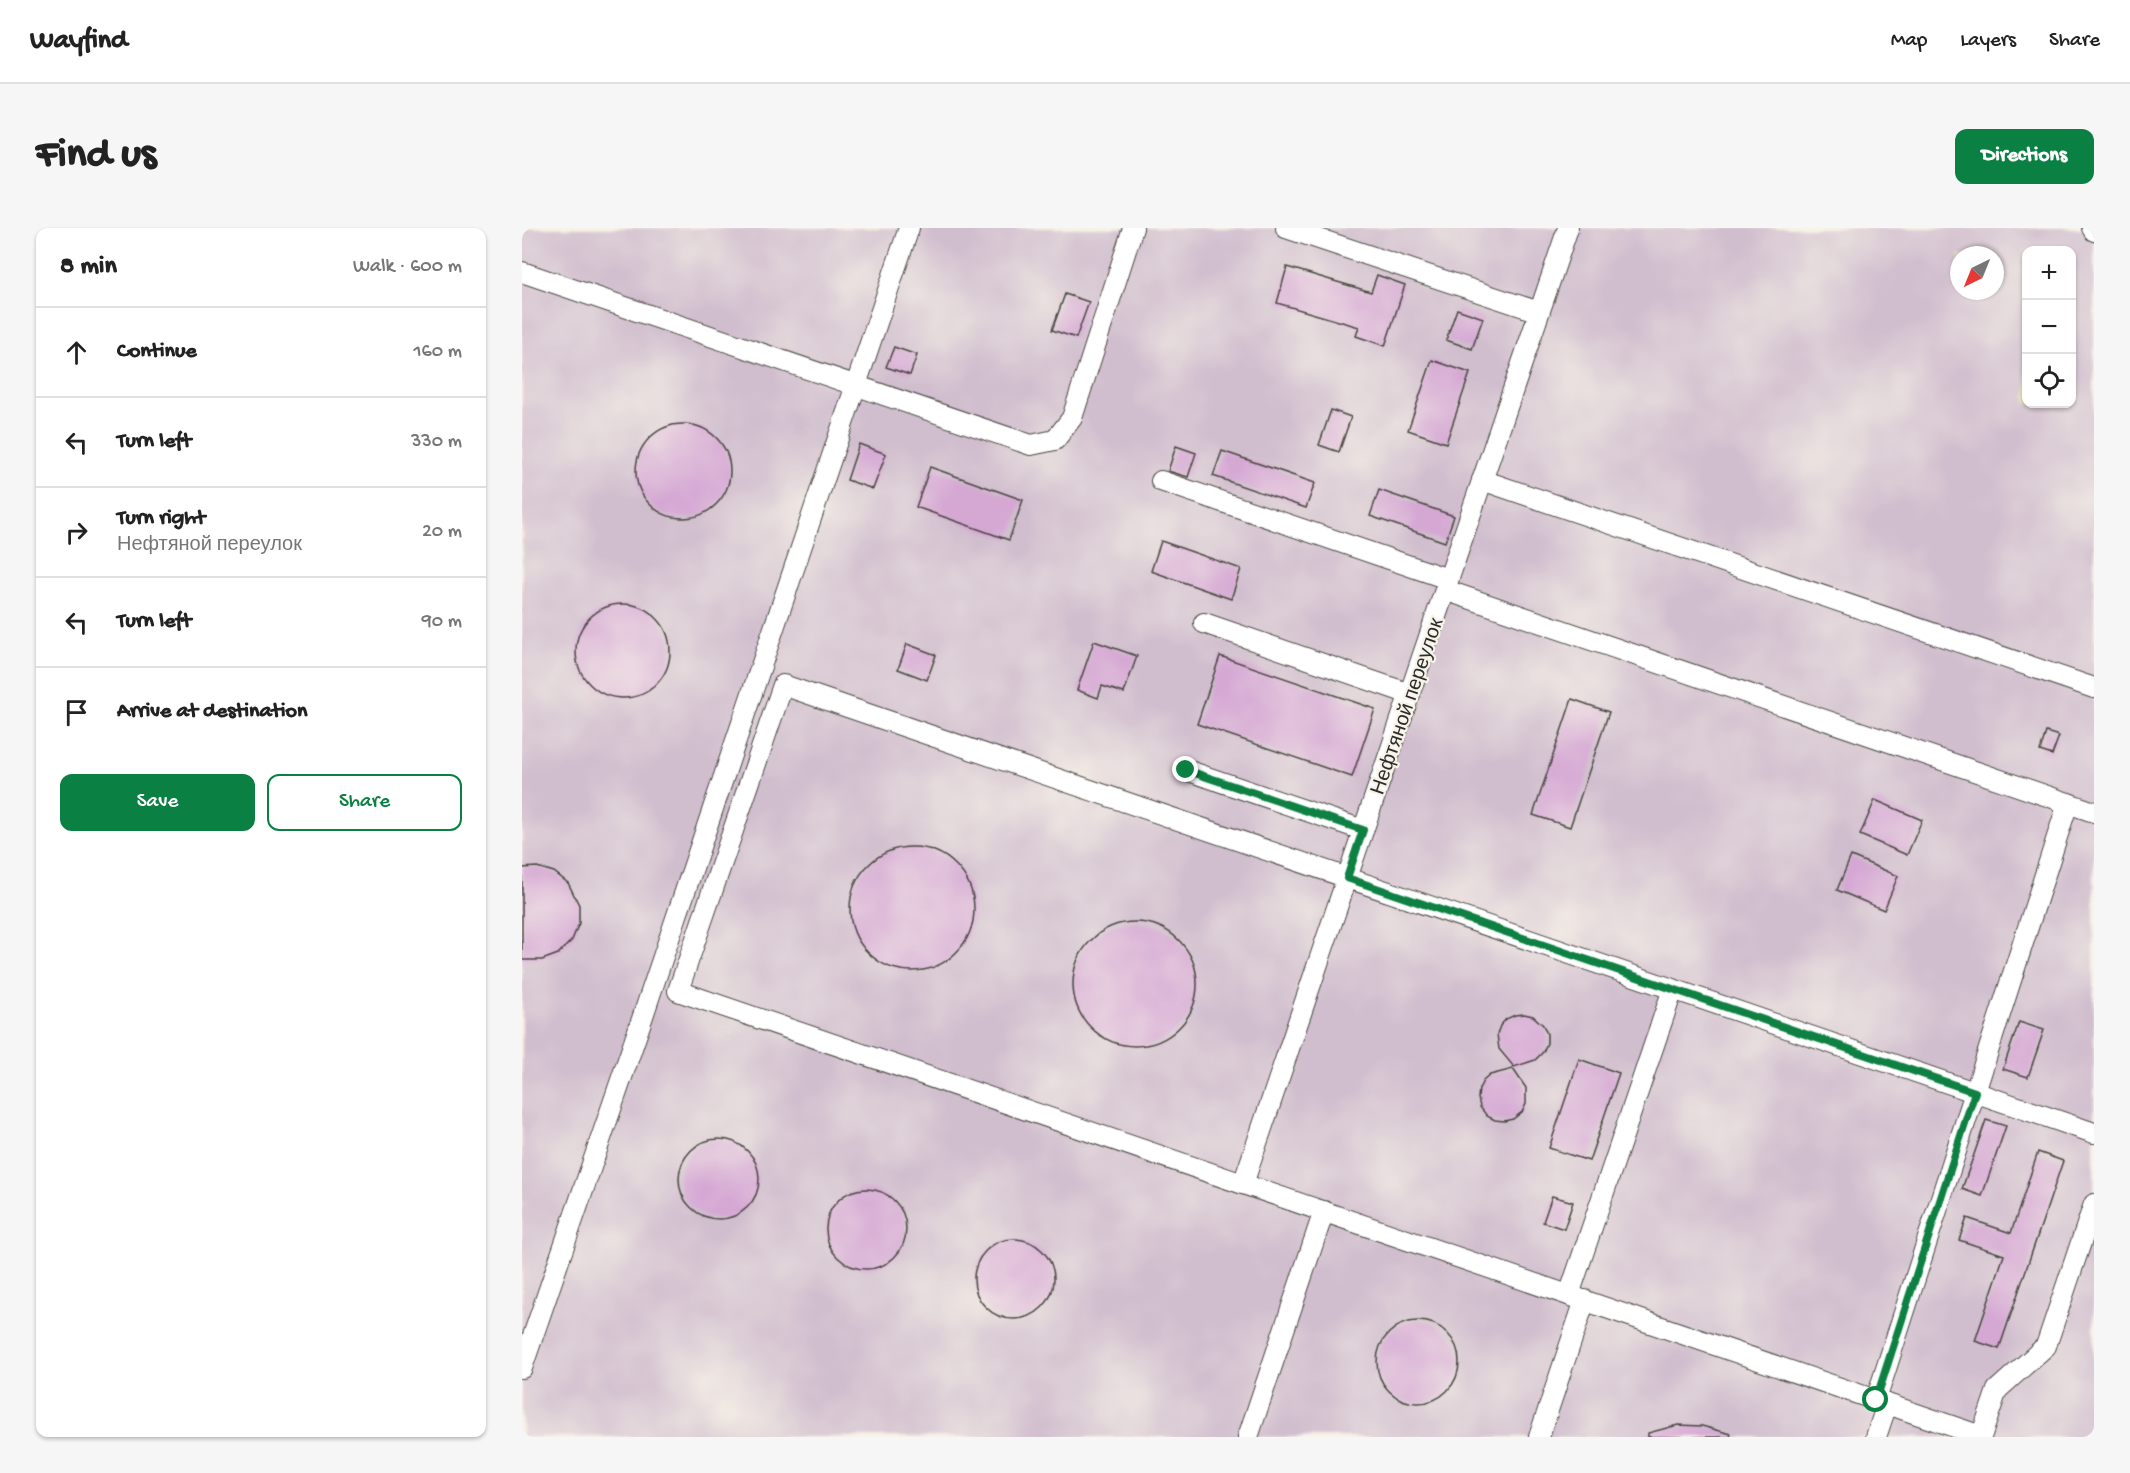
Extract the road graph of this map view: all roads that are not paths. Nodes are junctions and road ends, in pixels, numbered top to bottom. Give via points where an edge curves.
1 (909, 228) edge
2 (1133, 228) edge
3 (1286, 228) edge
4 (1568, 228) edge
5 (522, 272) edge
6 (1539, 312) junction
7 (856, 385) junction
8 (1482, 480) junction
9 (1161, 481) dead end
10 (1447, 585) junction
11 (1204, 624) dead end
12 (2094, 688) edge
13 (1410, 694) junction
14 (1186, 770) dead end
15 (2068, 803) junction
16 (2094, 812) edge
17 (1363, 830) junction
18 (1347, 878) junction
19 (1673, 989) junction
20 (1975, 1092) junction
21 (2094, 1133) edge
22 (1243, 1184) junction
23 (2094, 1204) edge
24 (1324, 1211) junction
25 (1577, 1298) junction
26 (522, 1368) edge
27 (1882, 1402) junction
28 (1981, 1436) edge
29 (1248, 1437) edge
30 (1539, 1437) edge
31 (1876, 1437) edge

1 - 7 street
2 - 7 street via 1072,418 1055,440 1031,445
3 - 6 street
4 - 6 street, Нефтяной переулок
5 - 7 street
6 - 8 street, Нефтяной переулок
7 - 26 street
8 - 10 street, Нефтяной переулок
8 - 12 street
9 - 10 street
10 - 13 street, Нефтяной переулок
10 - 15 street
11 - 13 street
13 - 17 street, Нефтяной переулок
14 - 17 street
15 - 16 street
15 - 20 street
17 - 18 street, Нефтяной переулок
18 - 19 street
18 - 22 street, Нефтяной переулок
18 - 22 street via 783,685 678,991
19 - 20 street
19 - 25 street
20 - 21 street
20 - 27 street
22 - 24 street
23 - 28 street via 2046,1346 1997,1390
24 - 25 street
24 - 29 street
25 - 27 street
25 - 30 street
27 - 28 street
27 - 31 street

